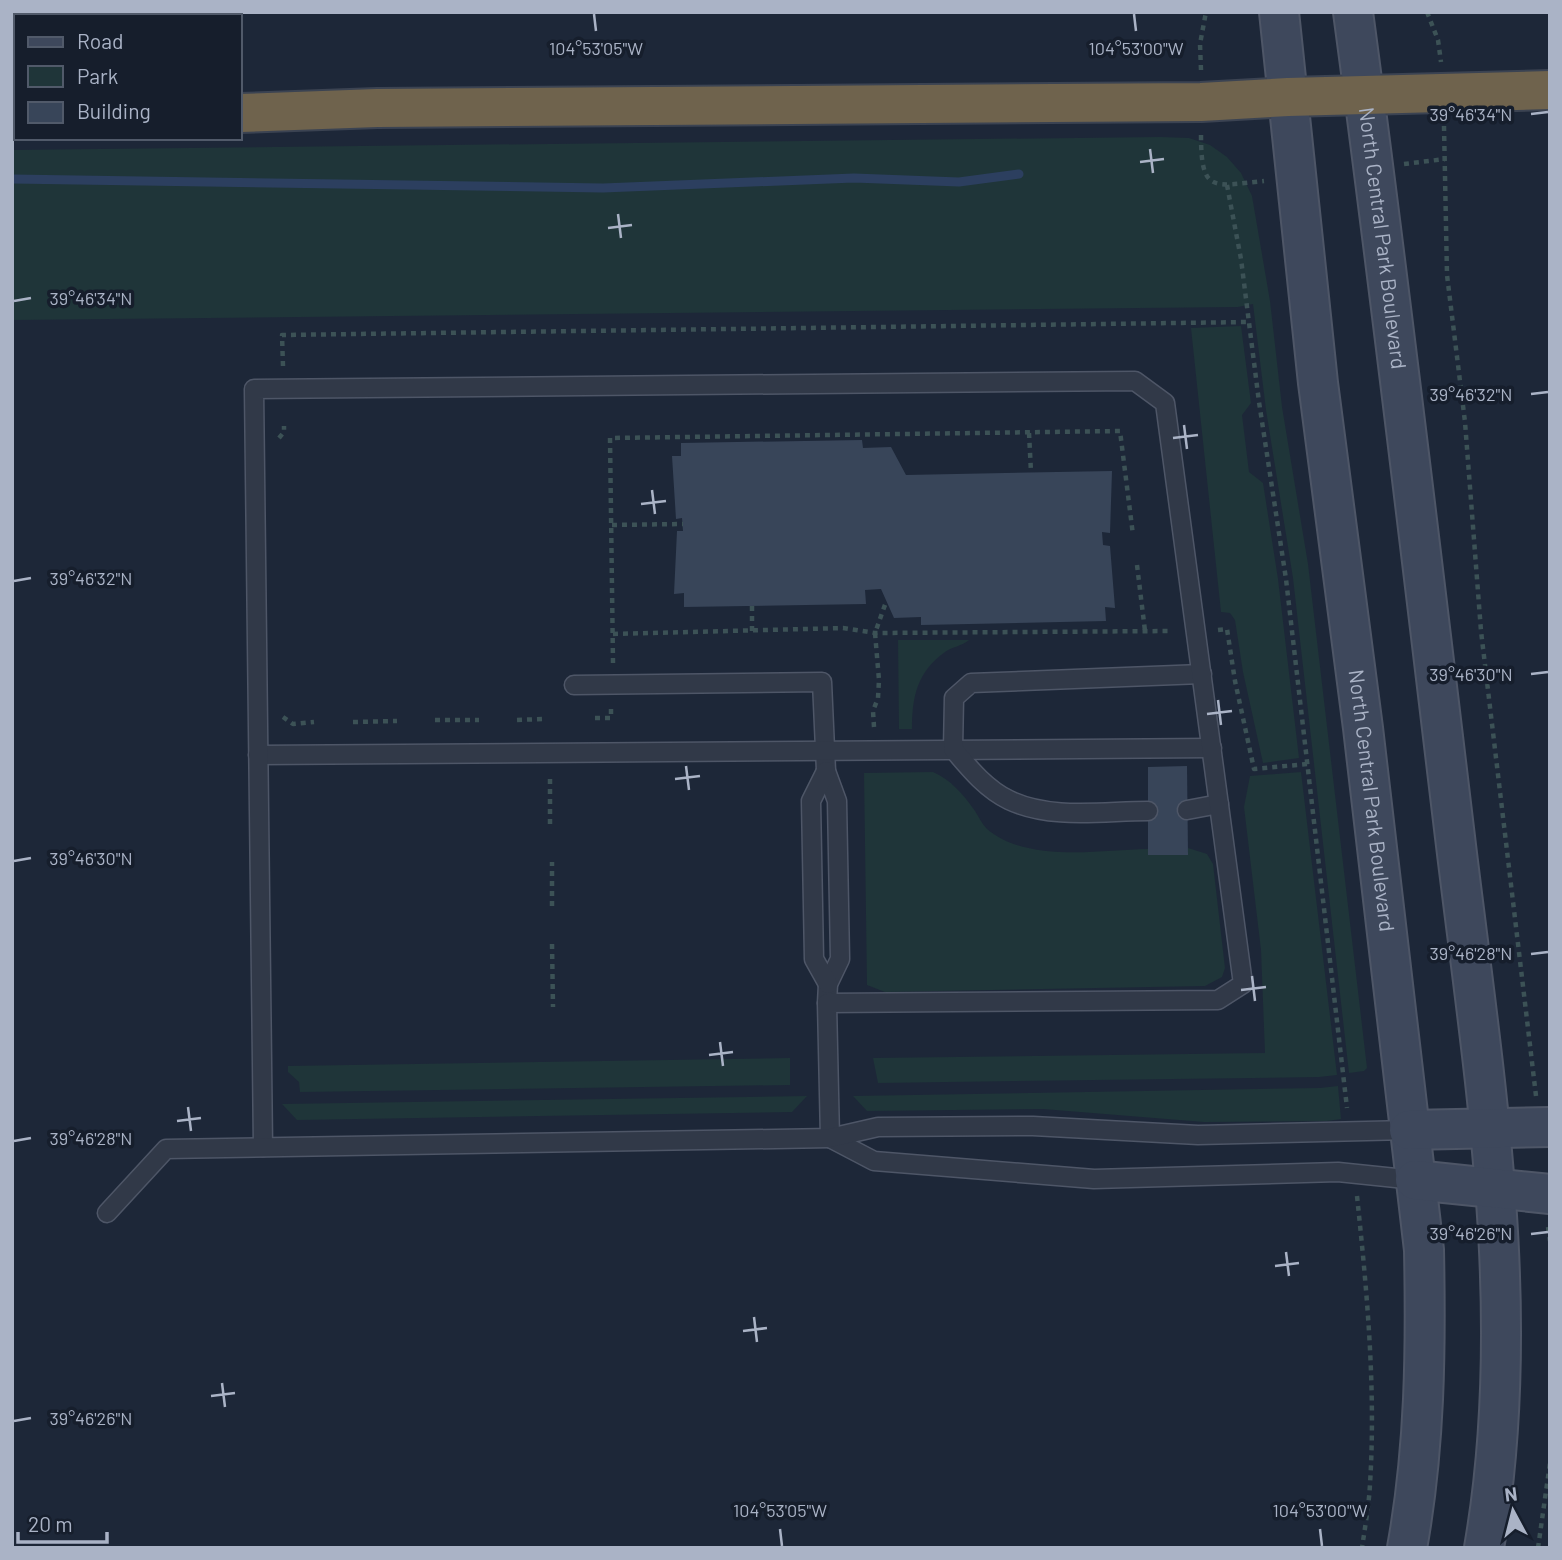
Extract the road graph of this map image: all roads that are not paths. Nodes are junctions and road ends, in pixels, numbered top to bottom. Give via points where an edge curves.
1 (1279, 12) edge
2 (1353, 12) edge
3 (1550, 90) edge
4 (1364, 95) junction
5 (1288, 97) junction
6 (242, 113) edge
7 (1202, 674) junction
8 (574, 685) dead end
9 (1212, 748) junction
10 (953, 749) junction
11 (826, 751) junction
12 (258, 755) junction
13 (826, 771) junction
14 (1219, 804) junction
15 (1187, 810) dead end
16 (1148, 811) dead end
17 (828, 984) junction
18 (827, 1003) junction
19 (1550, 1127) edge
20 (1489, 1128) junction
21 (1409, 1130) junction
22 (830, 1138) junction
23 (263, 1147) junction
24 (1415, 1181) junction
25 (1493, 1188) junction
26 (1549, 1211) edge
27 (107, 1213) dead end
28 (1407, 1548) edge
29 (1484, 1548) edge

1 - 5 main road, North Central Park Boulevard
2 - 4 main road, North Central Park Boulevard
3 - 4 highway
4 - 5 highway
4 - 20 main road, North Central Park Boulevard
5 - 6 highway via 1201,102
5 - 21 main road, North Central Park Boulevard via 1319,396
7 - 9 lane
7 - 10 lane via 971,683 954,698
7 - 12 lane via 1165,403 1135,381 254,389
8 - 11 lane via 822,682
9 - 10 lane
9 - 14 lane
10 - 11 lane
10 - 16 lane via 978,778 1008,800 1045,812
11 - 12 lane
11 - 13 lane
12 - 23 lane
13 - 17 lane via 837,801 840,959
13 - 17 lane via 811,801 814,959
14 - 15 lane
14 - 18 lane via 1243,984 1218,1000
17 - 18 lane
18 - 22 lane
19 - 20 main road
20 - 21 main road
20 - 25 main road, North Central Park Boulevard
21 - 22 lane via 1198,1135 1033,1126 878,1127
21 - 24 main road, North Central Park Boulevard
22 - 23 lane
22 - 24 lane via 874,1161 1094,1179 1338,1172
23 - 27 lane via 166,1149
24 - 25 main road
24 - 28 main road, North Central Park Boulevard via 1424,1250 1426,1331 1420,1461
25 - 26 main road
25 - 29 main road, North Central Park Boulevard via 1499,1246 1501,1401

